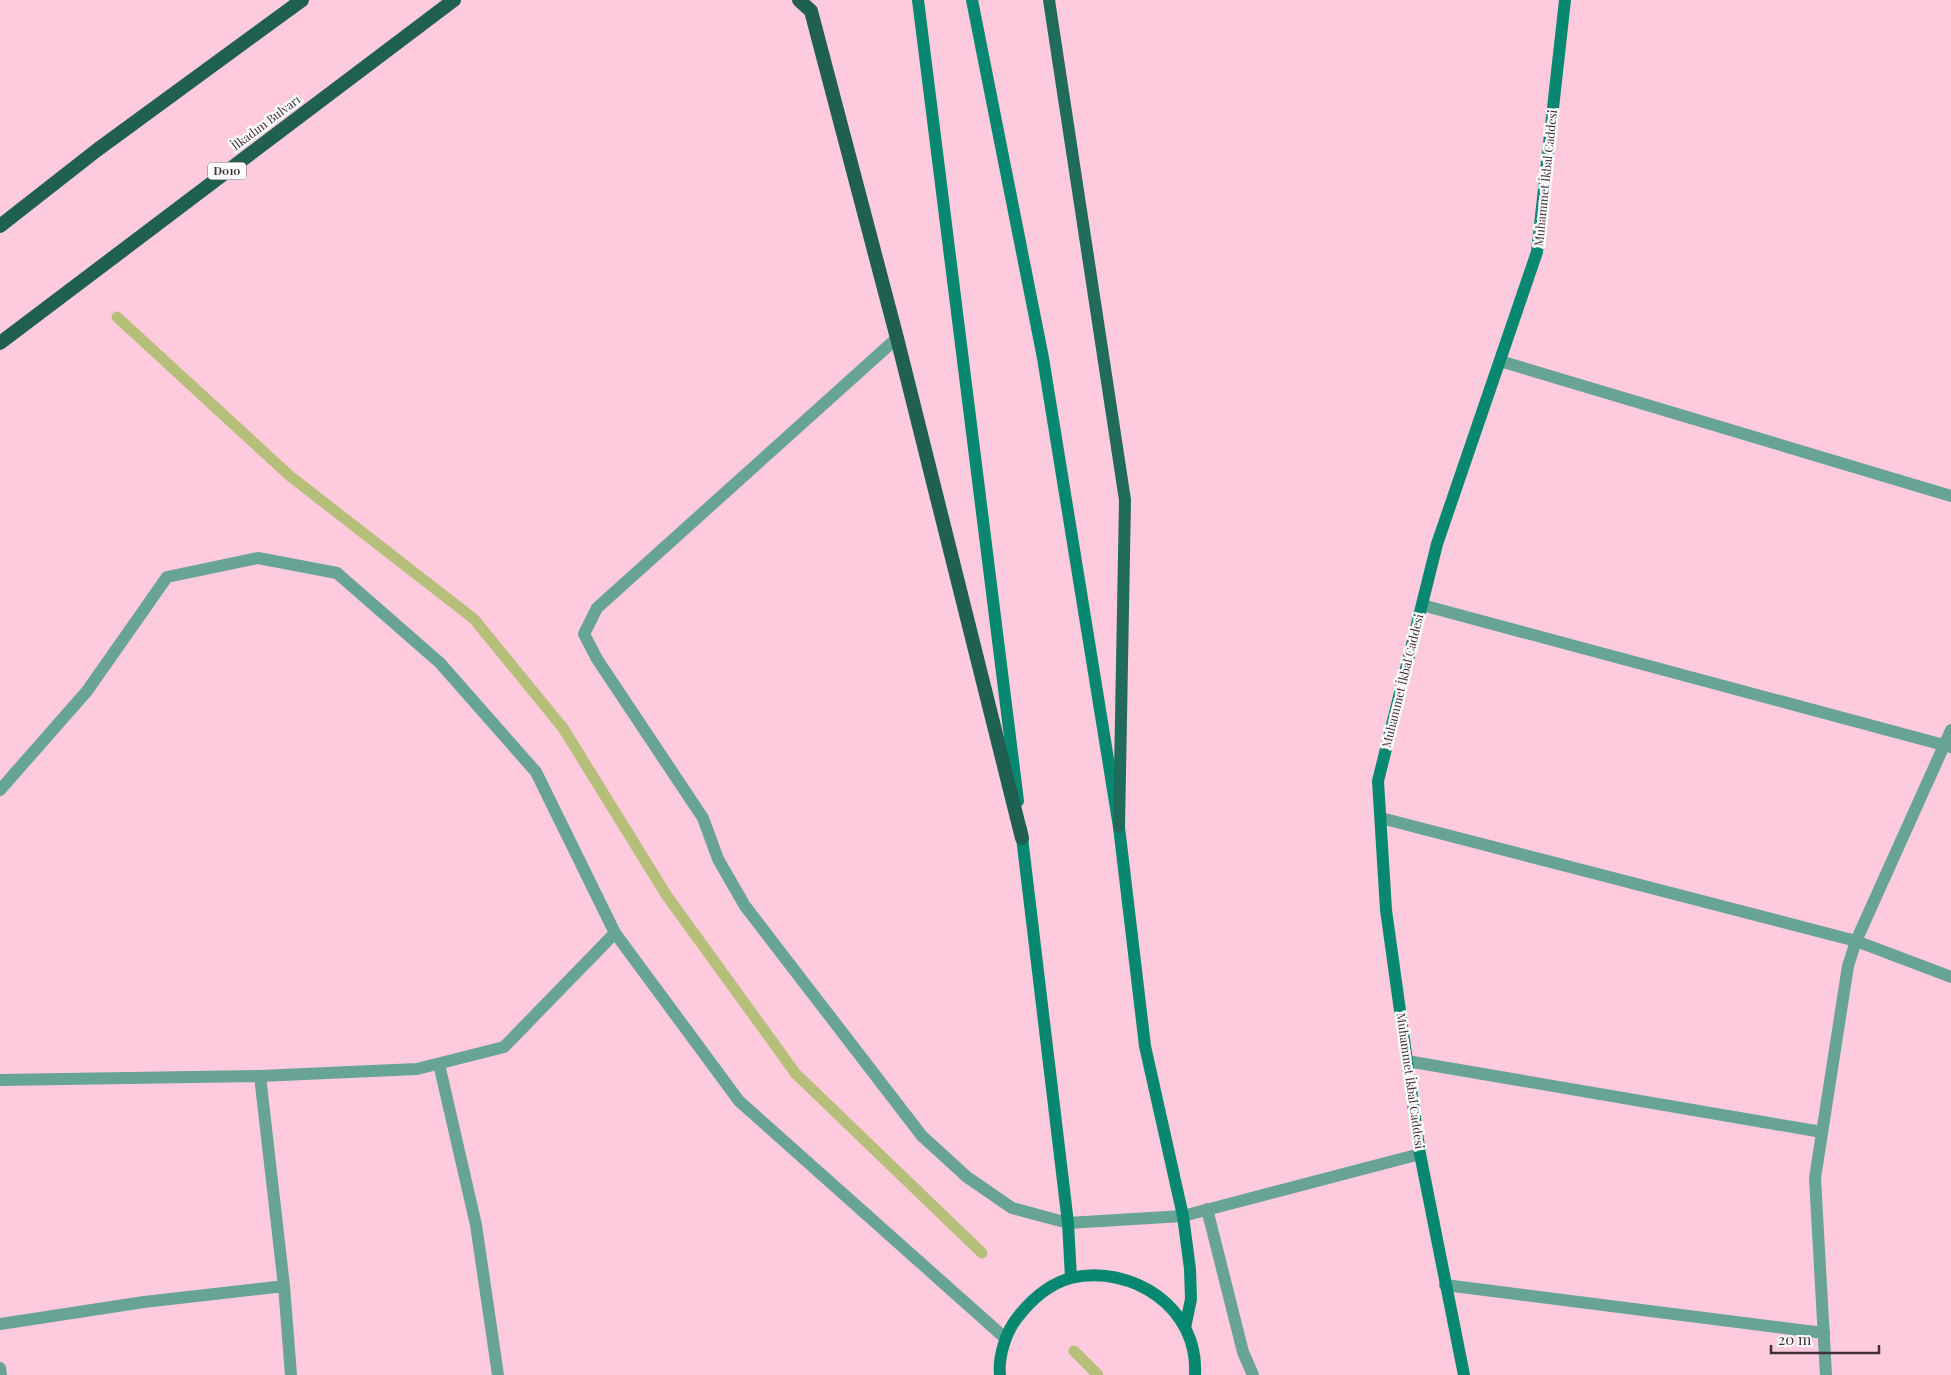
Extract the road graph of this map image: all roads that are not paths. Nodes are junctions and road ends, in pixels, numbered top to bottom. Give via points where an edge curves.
1 (302, 0) edge
2 (454, 0) edge
3 (799, 0) edge
4 (918, 0) edge
5 (972, 0) edge
6 (1049, 0) edge
7 (1565, 0) edge
8 (0, 226) edge
9 (897, 338) junction
10 (0, 342) edge
11 (1500, 361) junction
12 (1951, 496) edge
13 (1422, 605) junction
14 (1951, 730) edge
15 (1948, 746) edge
16 (0, 790) edge
17 (1381, 818) junction
18 (1119, 827) junction
19 (1022, 838) junction
20 (615, 933) junction
21 (1856, 941) junction
22 (1951, 976) edge
23 (1407, 1061) junction
24 (439, 1064) junction
25 (260, 1076) junction
26 (0, 1080) edge
27 (1822, 1132) junction
28 (1420, 1154) junction
29 (1207, 1209) junction
30 (1183, 1216) junction
31 (1068, 1223) junction
32 (1071, 1278) junction
33 (1445, 1285) junction
34 (284, 1286) junction
35 (0, 1324) edge
36 (1185, 1328) junction
37 (1824, 1332) junction
38 (1005, 1338) junction
39 (0, 1368) edge
40 (1198, 1372) edge
41 (998, 1373) edge
42 (1, 1375) edge
43 (291, 1375) edge
44 (498, 1375) edge
45 (1253, 1375) edge
46 (1464, 1375) edge
47 (1826, 1375) edge

1 - 8 highway via 97,150
2 - 10 highway, İlkadım Bulvarı / D010
3 - 9 highway via 811,11
4 - 19 main road
5 - 18 main road via 1043,358
6 - 18 main road via 1126,500
7 - 11 main road, Muhammet İkbal Caddesi via 1538,252
9 - 19 highway
9 - 31 street via 597,608 584,634 597,659 703,818 718,859 745,906 922,1136 966,1177 1012,1208
11 - 12 street
11 - 13 main road, Muhammet İkbal Caddesi via 1436,544
13 - 15 street
13 - 17 main road, Muhammet İkbal Caddesi via 1378,781
14 - 15 street
15 - 21 street
16 - 20 street via 87,691 167,577 258,558 338,573 440,663 536,772
17 - 21 street
17 - 23 main road, Muhammet İkbal Caddesi via 1386,910
18 - 30 main road via 1145,1046
19 - 31 main road
20 - 24 street via 504,1047
20 - 38 street via 739,1101
21 - 22 street
21 - 27 street via 1848,966
23 - 27 street
23 - 28 main road, Muhammet İkbal Caddesi
24 - 25 street via 418,1069
24 - 44 street via 476,1225
25 - 26 street
25 - 34 street
27 - 37 street via 1815,1178
28 - 29 street
28 - 33 main road, Muhammet İkbal Caddesi
29 - 30 street
29 - 45 street via 1244,1352
30 - 31 street
30 - 36 main road via 1191,1299
31 - 32 main road
32 - 36 main road via 1104,1275 1137,1283 1165,1301
32 - 38 main road via 1038,1295 1014,1322
33 - 37 street
33 - 46 main road, Muhammet İkbal Caddesi
34 - 35 street via 144,1302
34 - 43 street
36 - 40 main road
37 - 47 street
38 - 41 main road
39 - 42 street

